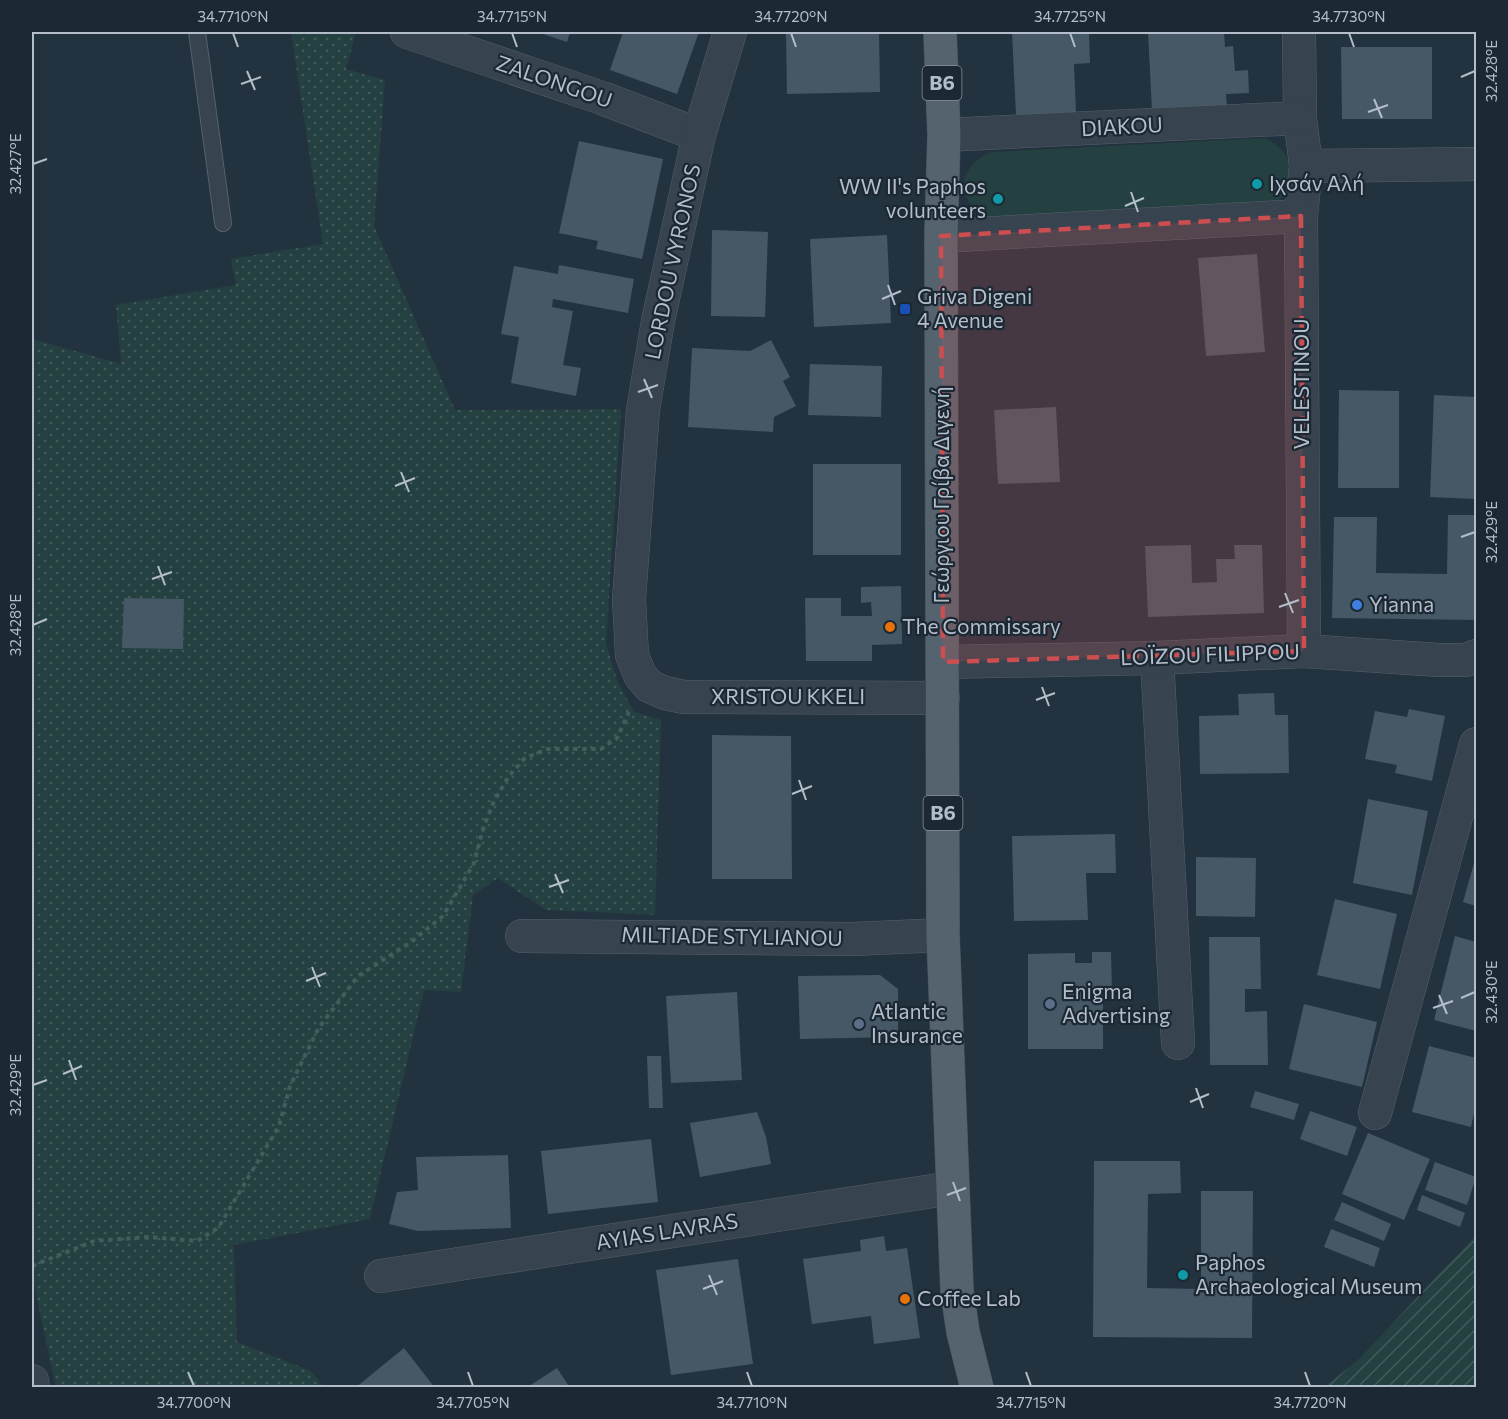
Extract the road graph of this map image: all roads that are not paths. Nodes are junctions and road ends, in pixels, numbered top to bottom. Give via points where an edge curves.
1 (197, 32) edge
2 (407, 32) edge
3 (730, 32) edge
4 (940, 32) edge
5 (1299, 32) edge
6 (1300, 118) junction
7 (699, 135) junction
8 (944, 135) junction
9 (1476, 164) edge
10 (1306, 166) junction
11 (1301, 216) junction
12 (223, 223) dead end
13 (941, 236) junction
14 (1304, 651) junction
15 (1476, 656) edge
16 (1157, 658) junction
17 (943, 662) junction
18 (640, 675) joint
19 (943, 698) junction
20 (1476, 744) edge
21 (943, 935) junction
22 (522, 936) dead end
23 (1178, 1043) dead end
24 (1375, 1113) dead end
25 (952, 1188) junction
26 (381, 1276) dead end
27 (32, 1381) edge
28 (33, 1388) edge
29 (977, 1388) edge

1 - 12 lane
2 - 7 street, ZALONGOU
3 - 7 street, LORDOU VYRONOS
4 - 8 main road, Γεώργιου Γρίβα Διγενή / B6
5 - 6 street, VELESTINOU
6 - 8 street, DIAKOU
6 - 10 street, VELESTINOU
7 - 18 street, LORDOU VYRONOS via 658,321 644,410 629,599 632,655
8 - 13 main road, Γεώργιου Γρίβα Διγενή / B6
9 - 10 street
10 - 11 street, VELESTINOU
11 - 13 street
11 - 14 street, VELESTINOU
13 - 17 main road, Γεώργιου Γρίβα Διγενή / B6
14 - 15 street, LOÏZOU FILIPPOU via 1439,660
14 - 16 street, LOÏZOU FILIPPOU
16 - 17 street, LOÏZOU FILIPPOU
16 - 23 street
17 - 19 main road, Γεώργιου Γρίβα Διγενή / B6
18 - 19 street, XRISTOU KKELI via 650,686 684,697
19 - 21 main road, Γεώργιου Γρίβα Διγενή / B6
20 - 24 street
21 - 22 street, MILTIADE STYLIANOU via 853,939
21 - 25 main road, Γεώργιου Γρίβα Διγενή / B6
25 - 26 street, AYIAS LAVRAS
25 - 29 main road, Γεώργιου Γρίβα Διγενή / B6 via 957,1292
27 - 28 street

